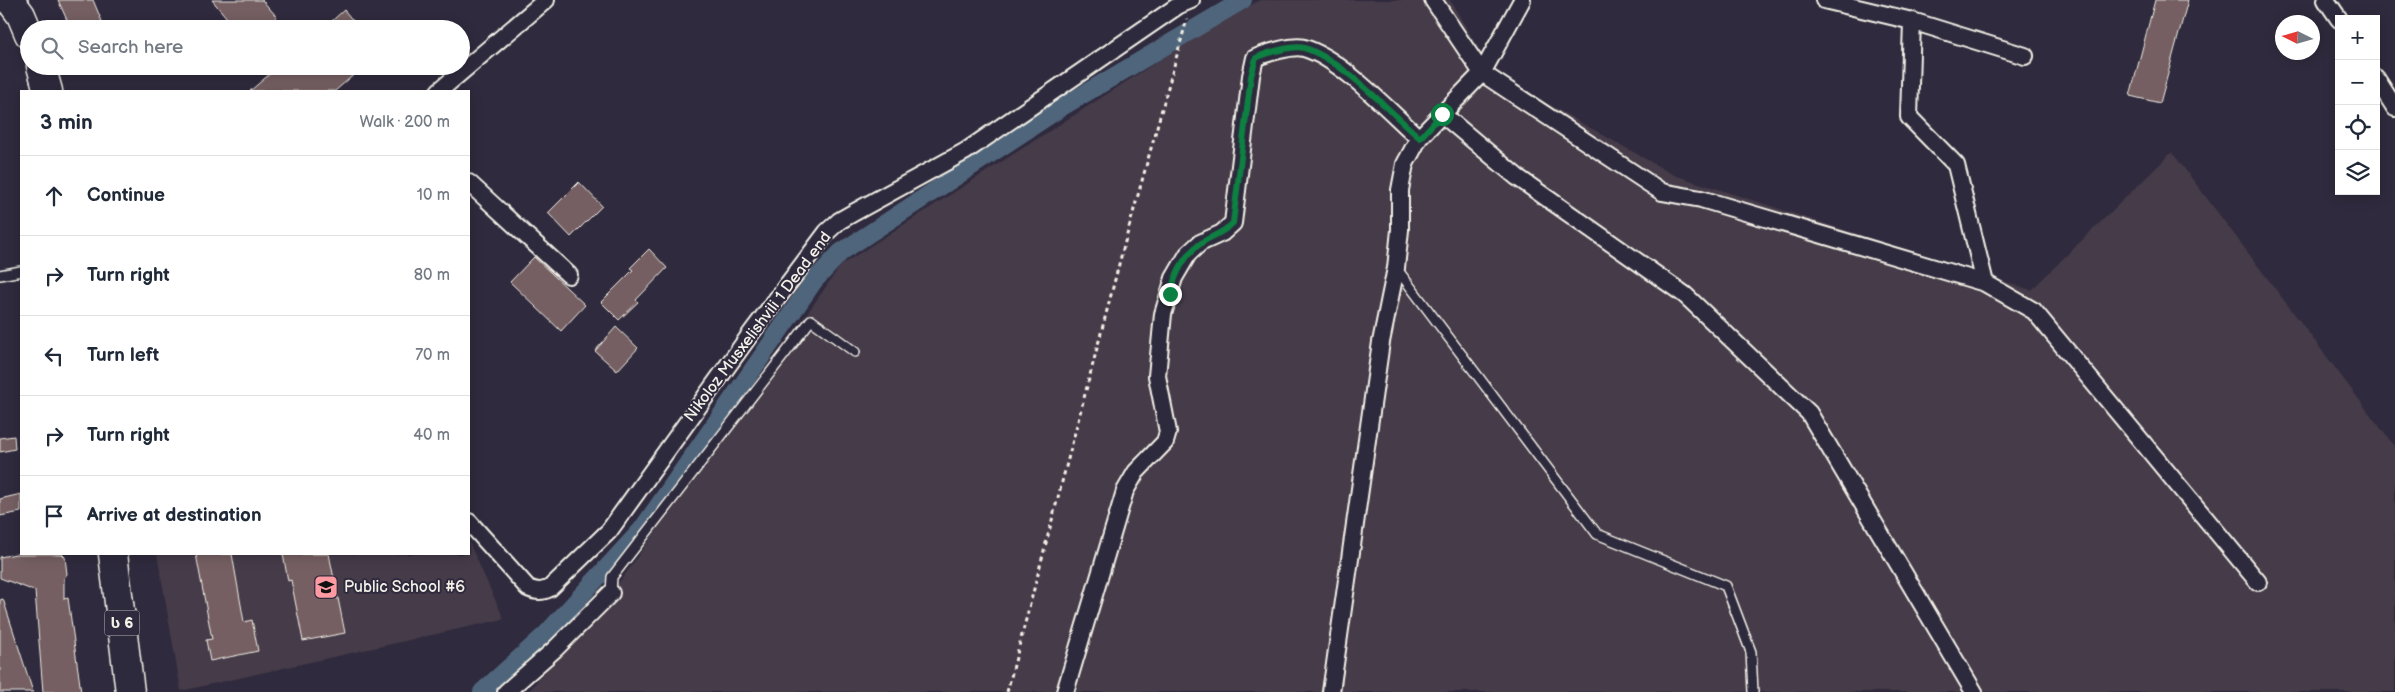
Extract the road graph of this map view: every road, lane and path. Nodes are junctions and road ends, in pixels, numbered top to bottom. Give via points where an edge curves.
1 (10, 0) edge
2 (546, 0) edge
3 (1433, 0) edge
4 (1522, 0) edge
5 (1824, 0) edge
6 (2326, 0) edge
7 (1186, 5) edge
8 (2336, 15) edge
9 (23, 20) edge
10 (1912, 21) junction
11 (2025, 56) dead end
12 (470, 65) edge
13 (1482, 73) junction
14 (44, 75) edge
15 (458, 75) edge
16 (2380, 84) edge
17 (48, 90) edge
18 (440, 90) edge
19 (2395, 108) edge
20 (1442, 114) junction
21 (1420, 138) junction
22 (470, 183) edge
23 (1396, 268) junction
24 (20, 271) edge
25 (0, 275) edge
26 (569, 275) dead end
27 (1985, 283) junction
28 (855, 352) dead end
29 (470, 523) edge
30 (113, 555) edge
31 (2258, 582) dead end
32 (610, 593) joint
33 (130, 692) edge
34 (506, 692) edge
35 (1007, 692) edge
36 (1064, 692) edge
37 (1330, 692) edge
38 (1753, 692) edge
39 (1974, 692) edge

1 - 9 highway
2 - 12 street
3 - 13 street
4 - 13 street
5 - 10 street
6 - 8 street
7 - 29 street, Nikoloz Musxelishvili 1 Dead end via 966,151 853,213 827,232 609,531 550,588 544,591 528,588
7 - 35 path via 1169,85
10 - 11 street
10 - 27 street via 1909,116 1956,165
13 - 20 street
13 - 27 street via 1662,192 1701,198
14 - 17 highway
15 - 18 street
16 - 19 street
20 - 21 street
20 - 39 street via 1517,176 1685,295 1809,413
21 - 23 street via 1405,164 1400,190
21 - 36 street via 1332,60 1302,47 1256,58 1233,223 1188,254 1174,278 1163,314 1157,376 1168,432 1165,442 1136,472 1125,491
22 - 26 street
23 - 37 street via 1381,342
23 - 38 lane via 1598,534 1726,586 1751,652
24 - 25 lane
27 - 31 street via 2034,311
28 - 32 lane via 811,320 612,577
30 - 33 highway, ს 6
32 - 34 street via 555,649

